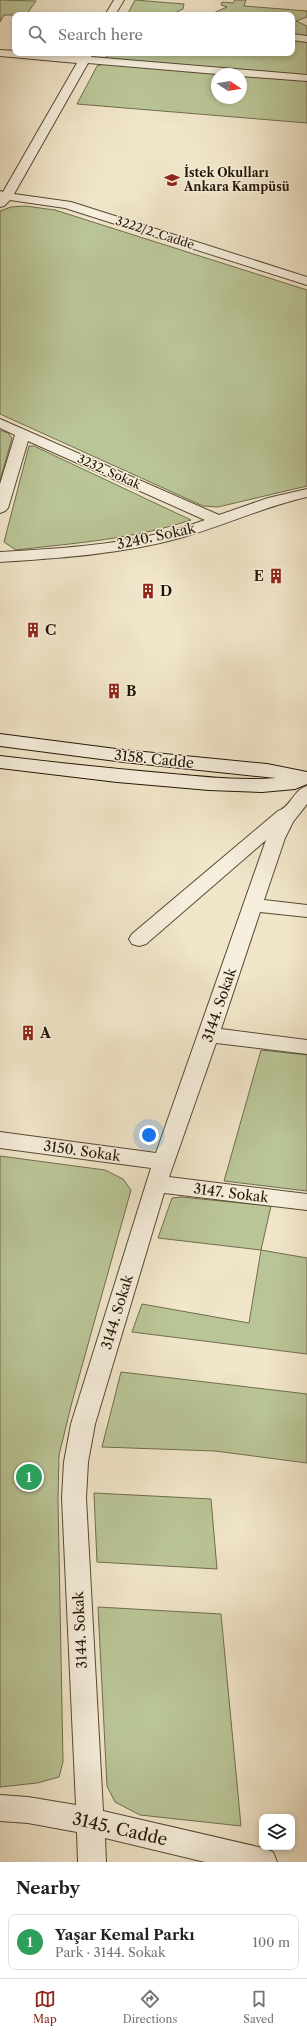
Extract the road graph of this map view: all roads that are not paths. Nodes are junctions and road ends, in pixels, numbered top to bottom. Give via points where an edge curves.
1 (118, 0) edge
2 (112, 12) edge
3 (295, 37) edge
4 (307, 39) edge
5 (0, 42) edge
6 (12, 44) edge
7 (0, 53) edge
8 (12, 54) edge
9 (64, 56) edge
10 (86, 57) edge
11 (307, 78) edge
12 (2, 198) edge
13 (307, 281) edge
14 (0, 423) edge
15 (23, 434) junction
16 (307, 493) edge
17 (0, 508) edge
18 (218, 520) junction
19 (0, 557) edge
20 (0, 740) edge
21 (0, 762) edge
22 (307, 778) edge
23 (307, 781) edge
24 (302, 799) edge
25 (254, 905) junction
26 (307, 911) edge
27 (140, 939) dead end
28 (209, 1036) junction
29 (307, 1047) edge
30 (0, 1140) edge
31 (163, 1162) junction
32 (156, 1184) junction
33 (307, 1202) edge
34 (0, 1808) edge
35 (89, 1821) junction
36 (92, 1862) edge
37 (263, 1862) edge

1 - 2 street
3 - 4 street
5 - 6 street
7 - 8 street
9 - 10 street
10 - 11 street
10 - 12 street
12 - 13 street, 3222/2. Cadde via 67,205
14 - 15 street, 3232. Sokak
15 - 17 street
15 - 18 street, 3232. Sokak
16 - 18 street, 3240. Sokak via 267,502
18 - 19 street, 3240. Sokak via 142,542
20 - 22 street, 3158. Cadde via 268,770
21 - 23 street, 3158. Cadde via 117,776 216,784 262,786
24 - 25 street, 3144. Sokak via 280,829
24 - 27 street
25 - 26 street
25 - 28 street, 3144. Sokak
28 - 29 street
28 - 31 street, 3144. Sokak
30 - 31 street, 3150. Sokak
31 - 32 street, 3144. Sokak
32 - 33 street, 3147. Sokak
32 - 35 street, 3144. Sokak via 83,1424 76,1462 74,1498
34 - 35 street, 3145. Cadde via 28,1810
35 - 36 street, 3144. Sokak
35 - 37 street, 3145. Cadde

